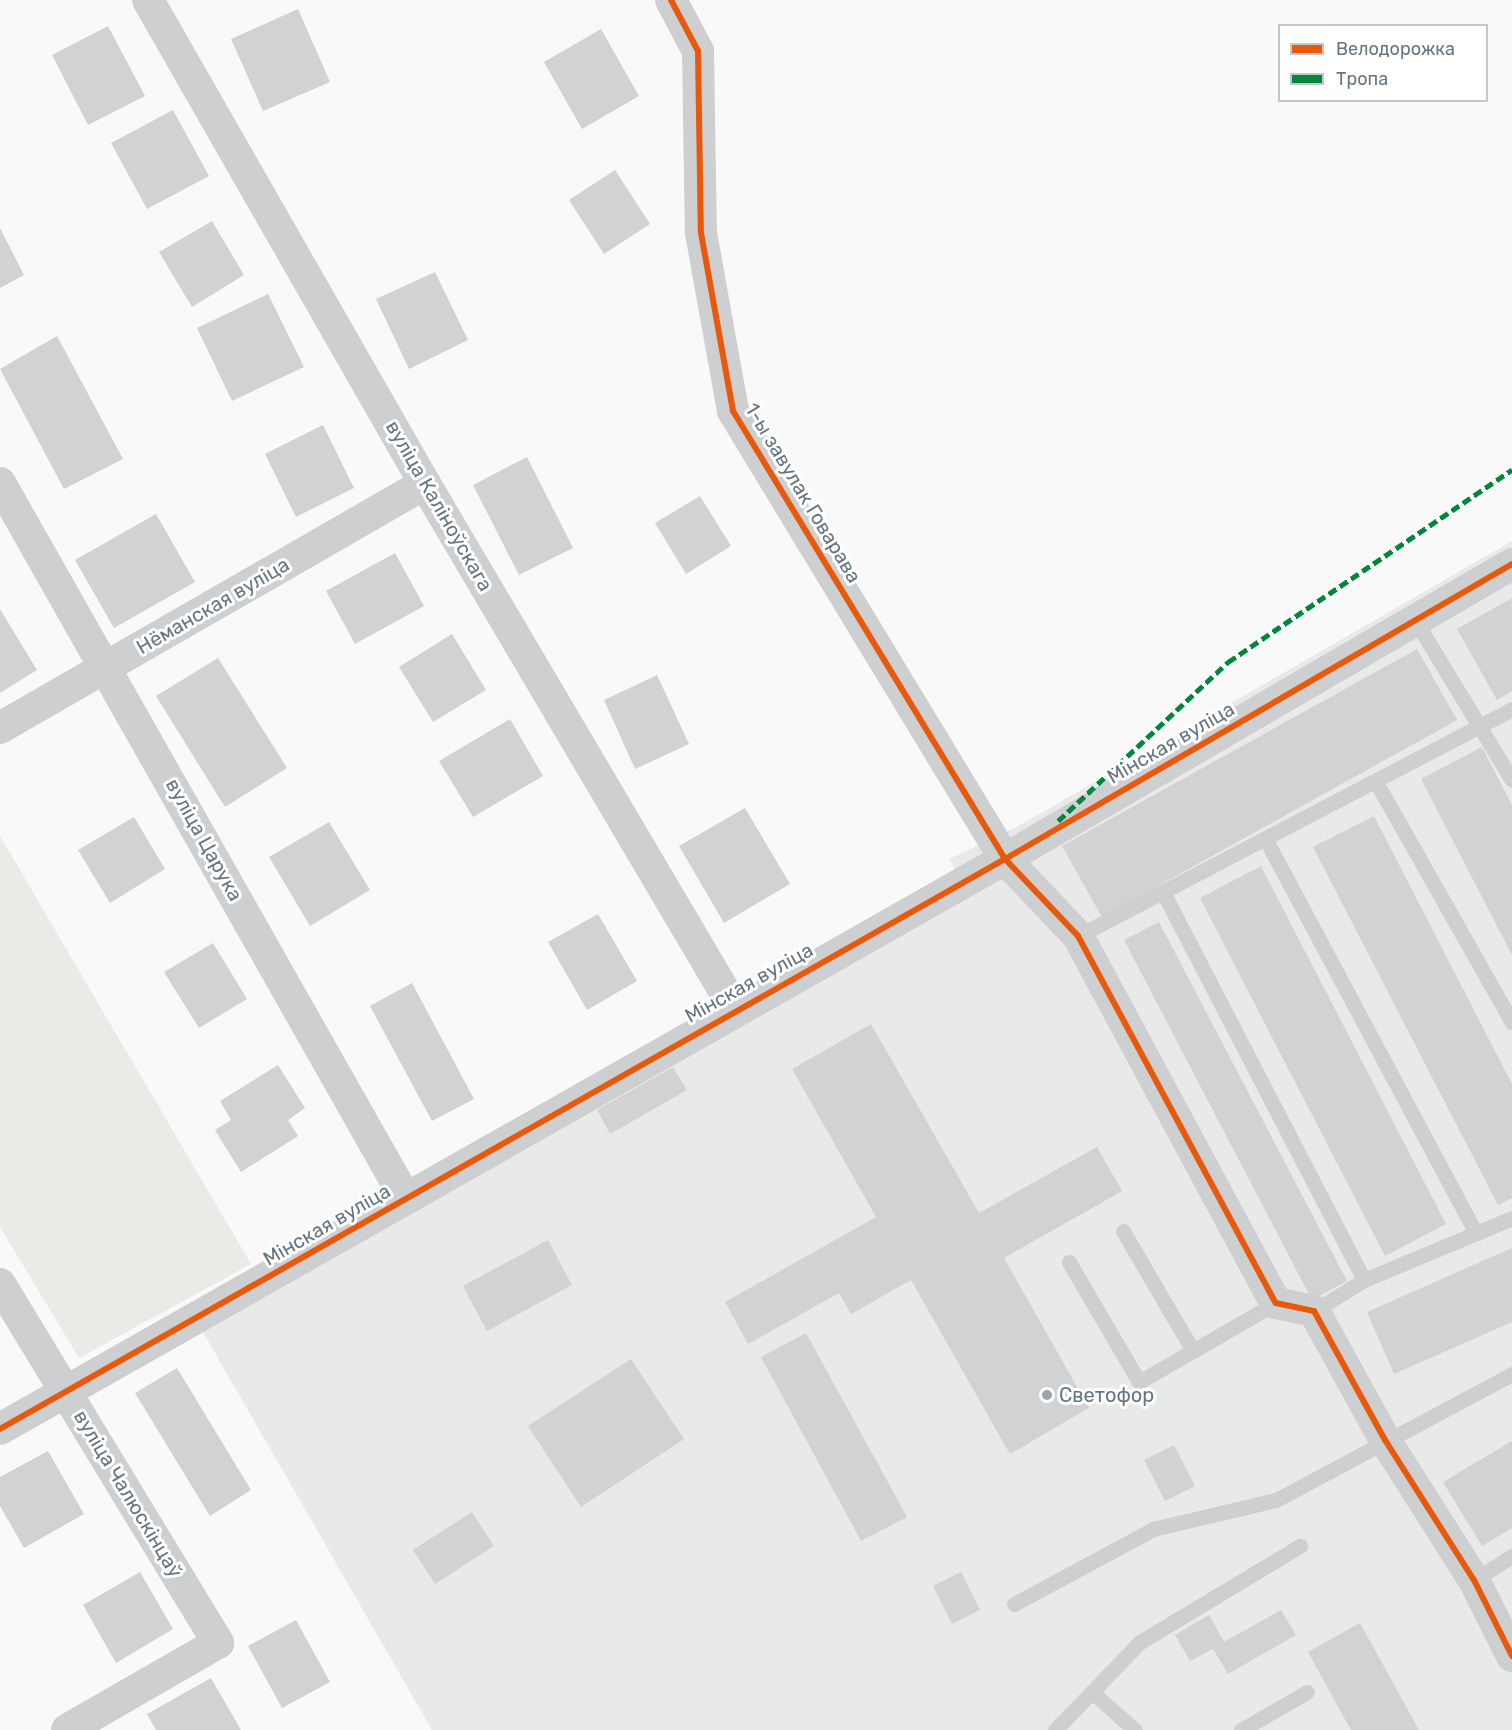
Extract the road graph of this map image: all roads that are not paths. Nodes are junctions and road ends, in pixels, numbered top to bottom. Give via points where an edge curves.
1 (148, 0) edge
2 (671, 0) edge
3 (0, 483) edge
4 (425, 484) junction
5 (1512, 564) edge
6 (1415, 620) junction
7 (107, 667) junction
8 (1512, 710) edge
9 (0, 728) edge
10 (1480, 728) junction
11 (1512, 780) edge
12 (1376, 782) junction
13 (1266, 840) junction
14 (1005, 859) junction
15 (1164, 894) junction
16 (1078, 936) junction
17 (735, 1009) junction
18 (1512, 1022) edge
19 (406, 1199) junction
20 (1512, 1218) edge
21 (1124, 1231) dead end
22 (1476, 1233) junction
23 (1069, 1262) dead end
24 (1364, 1280) junction
25 (0, 1284) edge
26 (1276, 1303) junction
27 (1314, 1311) junction
28 (1193, 1351) junction
29 (1512, 1374) edge
30 (66, 1392) junction
31 (0, 1429) edge
32 (1385, 1440) junction
33 (1299, 1546) dead end
34 (1512, 1556) edge
35 (1474, 1580) junction
36 (1014, 1604) dead end
37 (1512, 1656) edge
38 (1092, 1692) junction
39 (1307, 1692) dead end
40 (68, 1730) edge
41 (1055, 1730) edge
42 (1135, 1730) edge
43 (1241, 1730) edge

1 - 4 street, вуліца Каліноўскага
2 - 14 street, 1-ы завулак Говарава via 698,51 701,232 733,411
3 - 7 street, вуліца Царука
4 - 7 street, Нёманская вуліца
4 - 17 street, вуліца Каліноўскага
5 - 6 street, Мінская вуліца
6 - 10 lane
6 - 14 street, Мінская вуліца
7 - 9 street, Нёманская вуліца
7 - 19 street, вуліца Царука
8 - 10 lane
10 - 11 lane
10 - 12 lane
12 - 13 lane
12 - 18 lane
13 - 15 lane
13 - 22 lane
14 - 16 street, 1-ы завулак Говарава
14 - 17 street, Мінская вуліца
15 - 16 lane
15 - 24 lane
16 - 26 street, 1-ы завулак Говарава
17 - 19 street, Мінская вуліца
19 - 30 street, Мінская вуліца
20 - 22 lane
21 - 28 lane
22 - 24 lane
23 - 28 lane via 1139,1382
24 - 27 lane
25 - 30 street, вуліца Чалюскінцаў
26 - 27 street
26 - 28 lane
27 - 32 street
29 - 32 lane
30 - 31 street, Мінская вуліца
30 - 40 street, вуліца Чалюскінцаў via 218,1643
32 - 35 street
32 - 36 lane via 1276,1500 1153,1529
33 - 38 lane via 1140,1642
34 - 35 lane
35 - 37 street
38 - 41 lane
38 - 42 lane
39 - 43 lane

